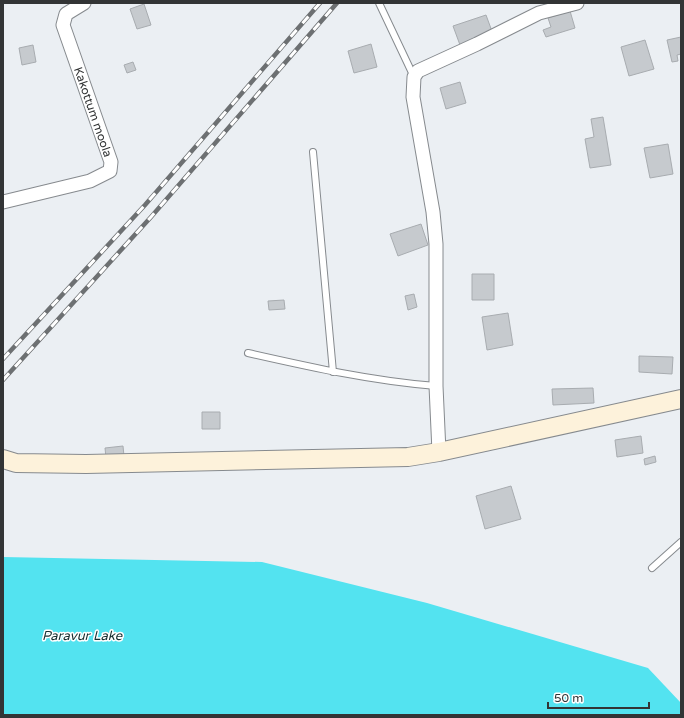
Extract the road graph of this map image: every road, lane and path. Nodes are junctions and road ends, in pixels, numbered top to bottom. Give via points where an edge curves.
1 (84, 3) edge
2 (379, 3) edge
3 (577, 3) edge
4 (414, 77) junction
5 (313, 152) dead end
6 (3, 202) edge
7 (248, 353) dead end
8 (333, 372) junction
9 (436, 386) junction
10 (681, 399) edge
11 (439, 452) junction
12 (3, 459) edge
13 (681, 542) edge
14 (652, 568) dead end

1 - 6 street, Kakottum moola via 66,14 63,25 111,162 110,171 90,181
2 - 4 lane
3 - 4 street via 539,13 418,71
4 - 9 street via 413,97 436,244
5 - 8 lane
7 - 8 lane
8 - 9 lane via 397,383
9 - 11 street
10 - 11 main road
11 - 12 main road via 408,457 86,464 16,463
13 - 14 lane

